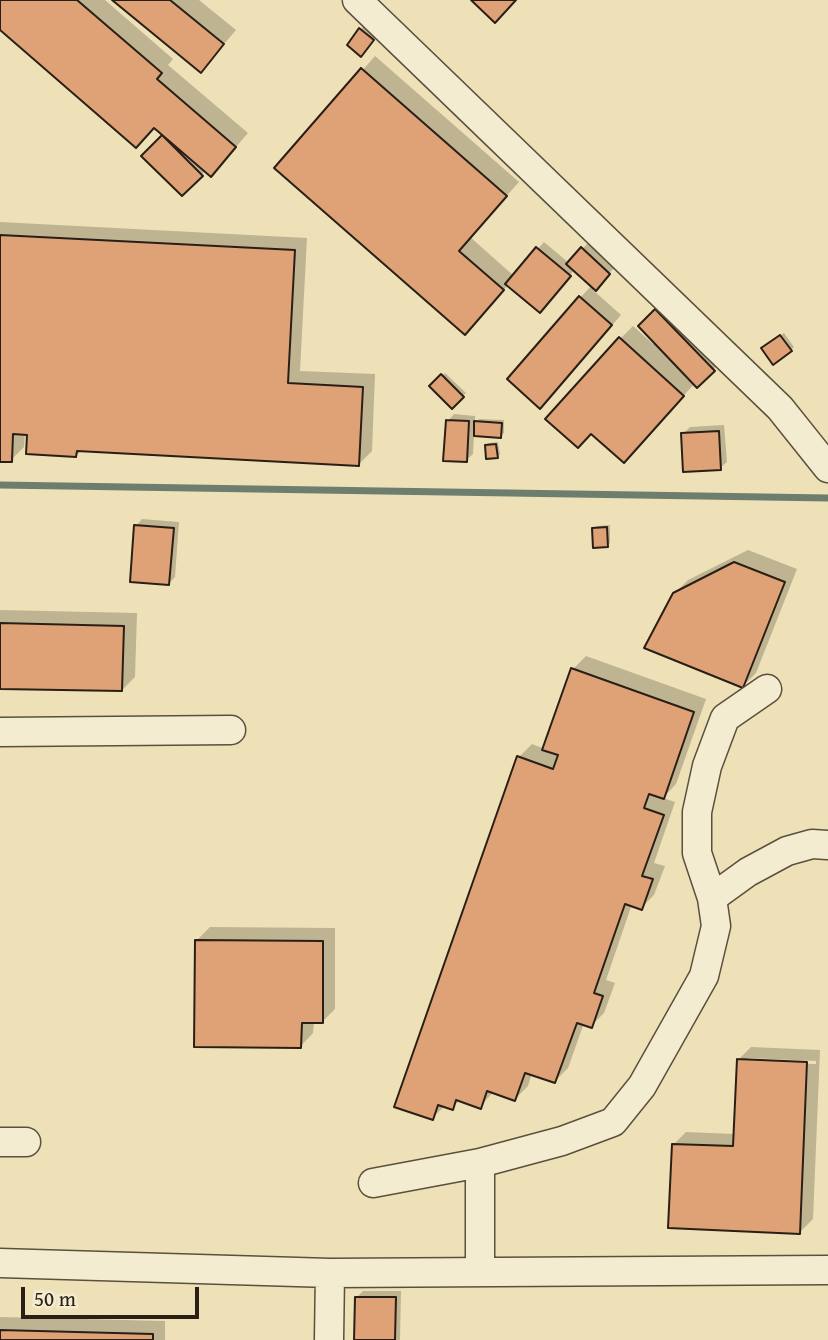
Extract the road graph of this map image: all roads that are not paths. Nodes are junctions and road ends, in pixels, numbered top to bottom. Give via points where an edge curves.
1 (357, 0) edge
2 (828, 468) edge
3 (767, 689) dead end
4 (231, 730) dead end
5 (0, 732) edge
6 (828, 845) edge
7 (712, 898) junction
8 (480, 1163) junction
9 (373, 1183) dead end
10 (0, 1263) edge
11 (828, 1270) edge
12 (480, 1272) junction
13 (330, 1273) junction
14 (329, 1340) edge

1 - 2 street via 780,408
3 - 7 street via 725,718 707,766 697,812 697,853
4 - 5 street
6 - 7 street via 787,851
7 - 8 street via 716,926 704,976 642,1086 613,1122
8 - 9 street
8 - 12 street
10 - 13 street
11 - 12 street
12 - 13 street
13 - 14 street

